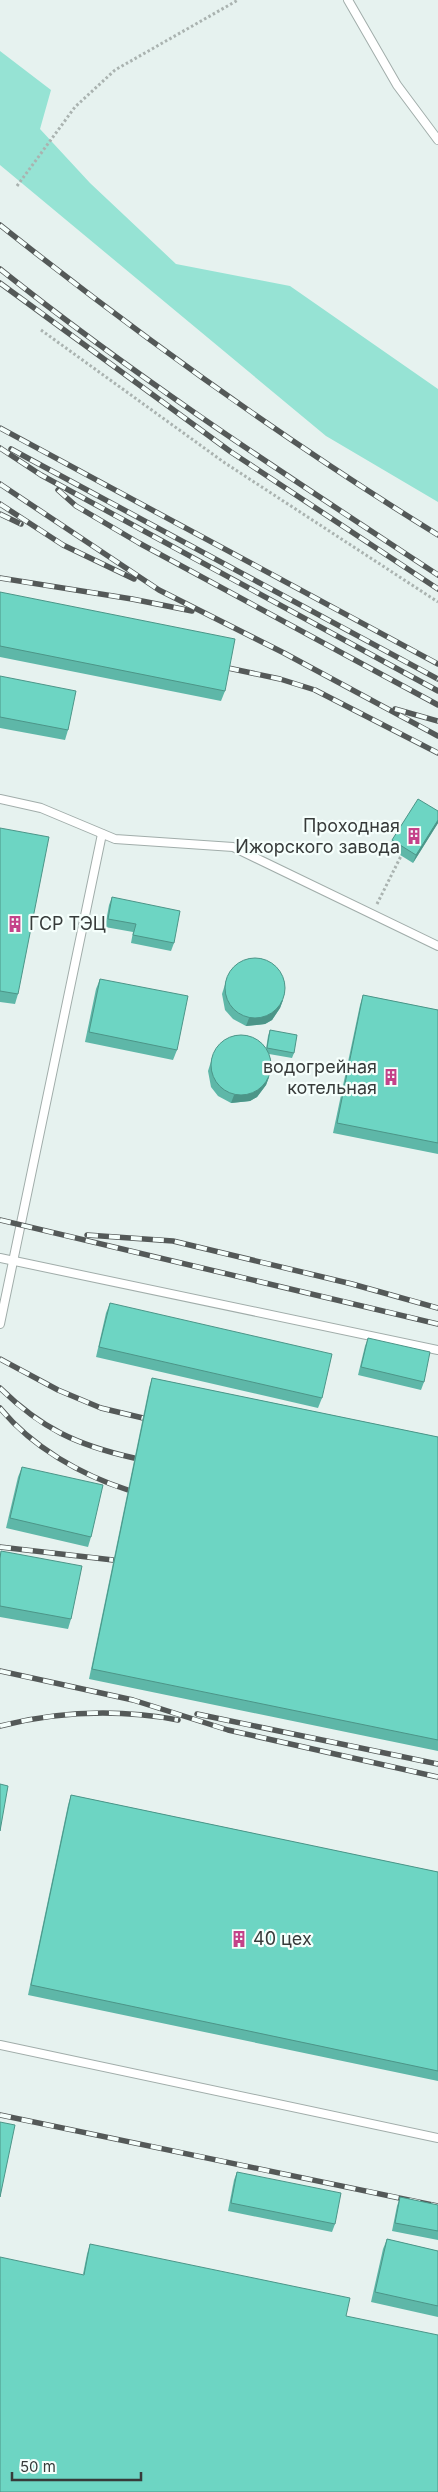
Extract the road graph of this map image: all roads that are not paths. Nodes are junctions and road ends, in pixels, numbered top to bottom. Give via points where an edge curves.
1 (348, 0) edge
2 (438, 140) edge
3 (0, 799) edge
4 (102, 834) junction
5 (438, 946) edge
6 (0, 1258) edge
7 (14, 1260) junction
8 (0, 1324) edge
9 (438, 1350) edge
10 (0, 2045) edge
11 (438, 2138) edge

1 - 2 lane via 397,85
3 - 4 lane via 41,808
4 - 5 lane via 115,839 233,847
4 - 7 lane
6 - 7 lane
7 - 8 lane
7 - 9 lane
10 - 11 lane

